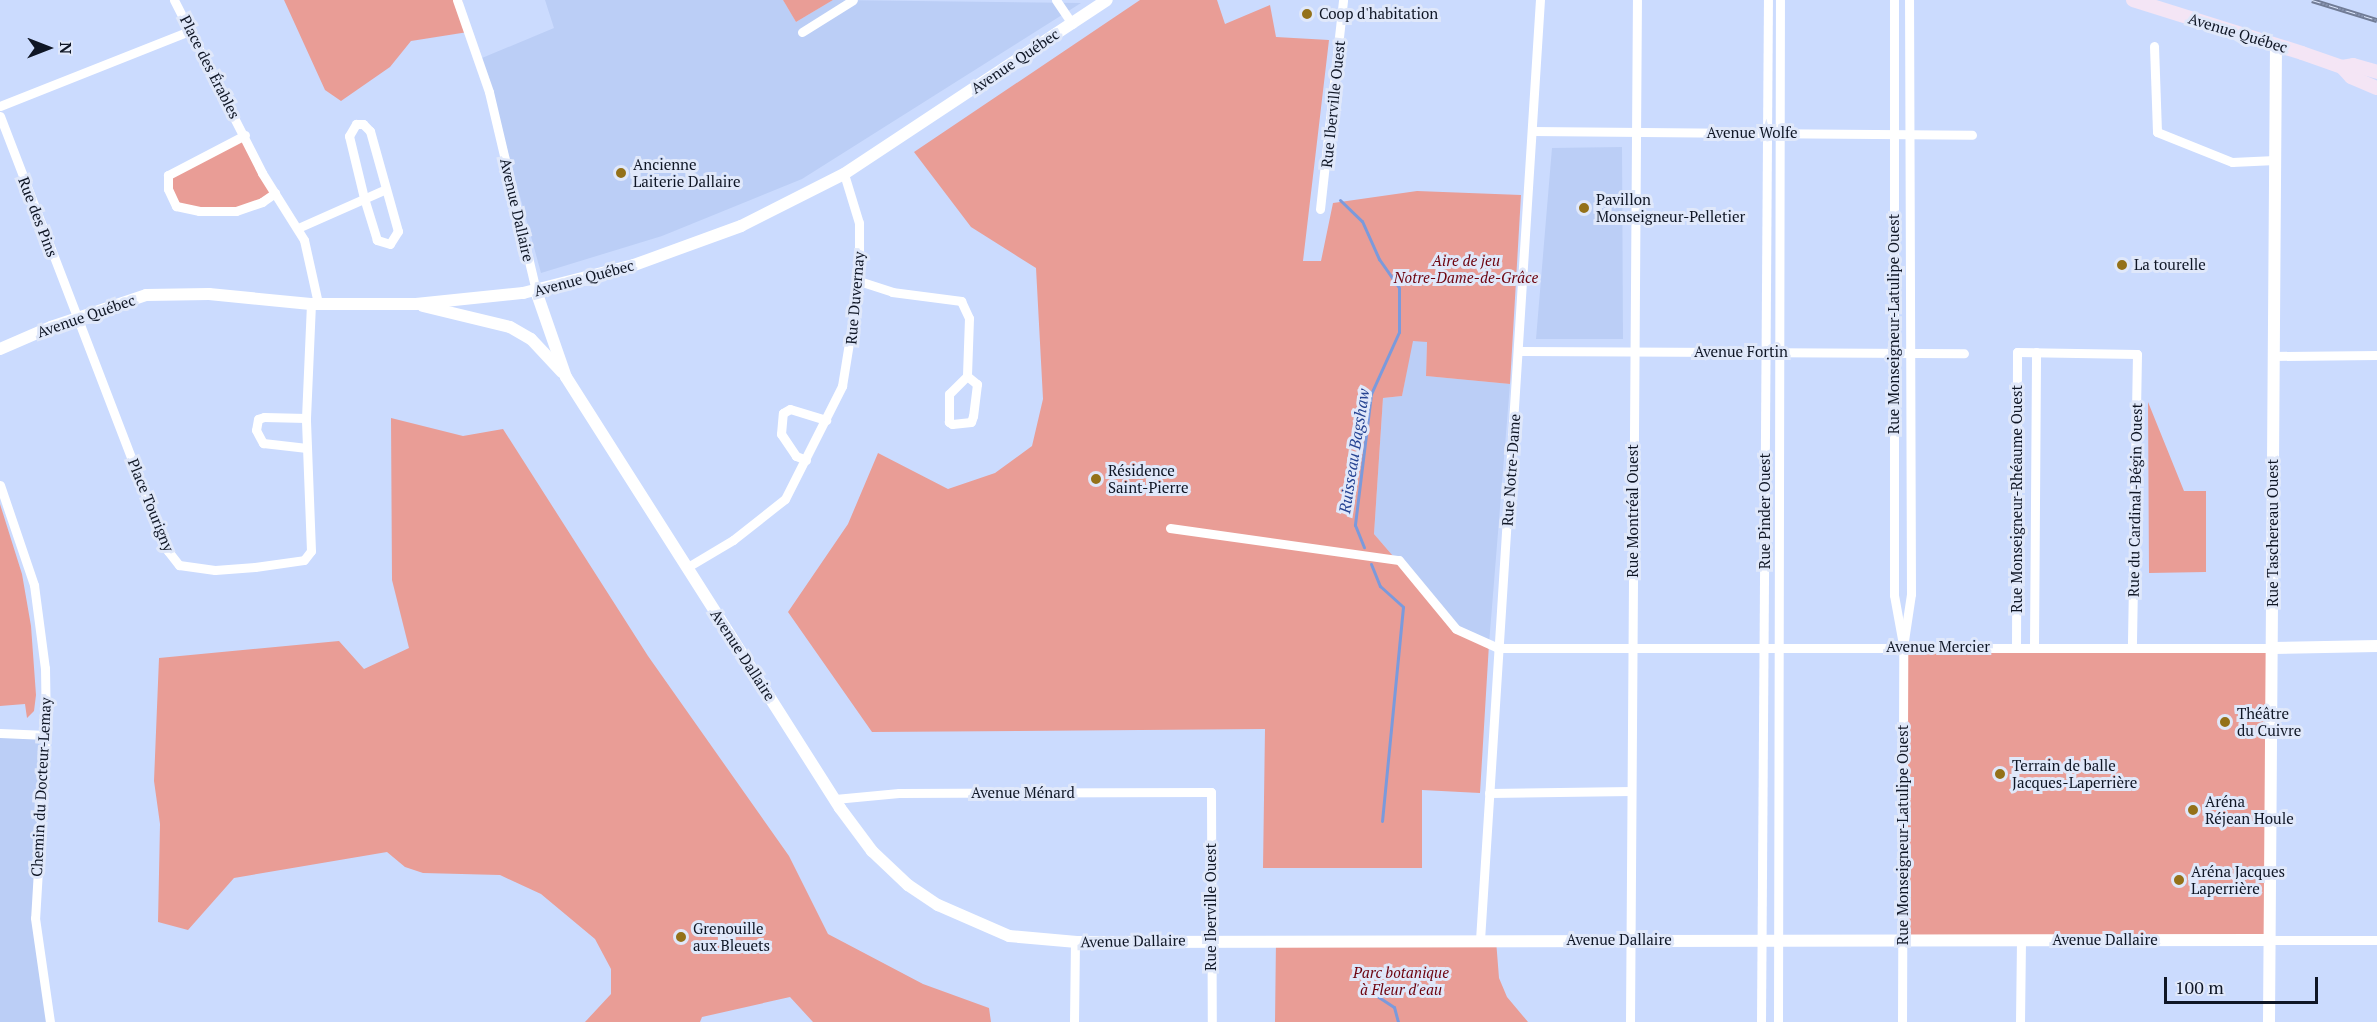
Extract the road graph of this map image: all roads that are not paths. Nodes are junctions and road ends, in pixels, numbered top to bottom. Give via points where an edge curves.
1 (174, 0) edge
2 (457, 0) edge
3 (853, 0) edge
4 (1056, 0) edge
5 (1107, 0) edge
6 (1343, 0) edge
7 (1540, 0) edge
8 (1637, 0) edge
9 (1768, 0) edge
10 (1780, 0) edge
11 (1894, 0) edge
12 (1909, 0) edge
13 (2133, 0) edge
14 (1072, 24) junction
15 (192, 30) junction
16 (802, 32) dead end
17 (2276, 45) junction
18 (2154, 46) dead end
19 (2342, 67) junction
20 (2377, 72) edge
21 (2377, 88) edge
22 (0, 106) edge
23 (0, 116) edge
24 (1532, 131) junction
25 (1636, 132) junction
26 (1767, 133) junction
27 (1779, 134) junction
28 (1894, 134) junction
29 (1909, 134) junction
30 (245, 135) junction
31 (1972, 135) dead end
32 (2275, 160) junction
33 (844, 174) junction
34 (386, 189) junction
35 (275, 193) junction
36 (364, 198) junction
37 (1320, 208) dead end
38 (298, 228) junction
39 (860, 281) junction
40 (536, 291) junction
41 (314, 304) junction
42 (416, 304) junction
43 (77, 318) junction
44 (0, 349) edge
45 (1518, 351) junction
46 (1634, 352) junction
47 (1766, 352) junction
48 (1780, 352) junction
49 (1893, 352) junction
50 (1909, 352) junction
51 (2036, 352) junction
52 (1964, 353) dead end
53 (2377, 355) edge
54 (2274, 356) junction
55 (967, 376) junction
56 (567, 377) junction
57 (306, 418) junction
58 (826, 420) junction
59 (307, 448) junction
60 (806, 460) junction
61 (0, 485) edge
62 (1170, 528) dead end
63 (686, 568) junction
64 (2132, 646) junction
65 (2377, 646) edge
66 (1903, 647) junction
67 (2016, 647) junction
68 (2034, 647) junction
69 (1498, 648) junction
70 (1632, 648) junction
71 (1764, 648) junction
72 (1779, 648) junction
73 (2272, 648) junction
74 (0, 733) edge
75 (46, 735) junction
76 (1631, 791) junction
77 (1212, 792) joint
78 (1489, 794) junction
79 (835, 799) junction
80 (1480, 940) junction
81 (1630, 940) junction
82 (1762, 940) junction
83 (1779, 940) junction
84 (1903, 940) junction
85 (2021, 940) junction
86 (2269, 940) junction
87 (2377, 940) edge
88 (1212, 941) junction
89 (1075, 942) junction
90 (50, 1022) edge
91 (1074, 1022) edge
92 (1212, 1022) edge
93 (1630, 1022) edge
94 (1761, 1022) edge
95 (1779, 1022) edge
96 (1902, 1022) edge
97 (2020, 1022) edge
98 (2269, 1022) edge

1 - 15 street, Place des Érables
2 - 40 street, Avenue Dallaire via 489,93
3 - 16 street
4 - 14 street
5 - 14 street, Avenue Québec
6 - 37 street, Rue Iberville Ouest
7 - 24 street, Rue Notre-Dame
8 - 25 street, Rue Montréal Ouest
9 - 26 street, Rue Pinder Ouest
10 - 27 street, Rue Pinder Ouest
11 - 28 street, Rue Monseigneur-Latulipe Ouest
12 - 29 street, Rue Monseigneur-Latulipe Ouest
13 - 17 main road, Avenue Québec
14 - 33 street, Avenue Québec
15 - 22 street
15 - 30 street, Place des Érables
17 - 19 main road, Avenue Québec
17 - 32 street, Rue Taschereau Ouest
18 - 32 street via 2157,132 2232,162
19 - 20 main road, Avenue Québec via 2353,65
19 - 21 main road, Avenue Québec via 2351,77
23 - 43 street, Rue des Pins
24 - 25 street, Avenue Wolfe
24 - 45 street, Rue Notre-Dame
25 - 26 street, Avenue Wolfe
25 - 46 street, Rue Montréal Ouest
26 - 27 street, Avenue Wolfe
26 - 47 street, Rue Pinder Ouest
27 - 28 street, Avenue Wolfe
27 - 48 street, Rue Pinder Ouest
28 - 29 street, Avenue Wolfe
28 - 49 street, Rue Monseigneur-Latulipe Ouest
29 - 31 street, Avenue Wolfe
29 - 50 street, Rue Monseigneur-Latulipe Ouest
30 - 35 street, Place des Érables
30 - 35 street, Place des Érables via 168,175 168,189 176,206 199,211 236,211
32 - 54 street, Rue Taschereau Ouest
33 - 39 street, Rue Duvernay via 859,223
33 - 40 street, Avenue Québec via 792,203 680,249
34 - 36 street
34 - 36 street via 398,231 390,244 377,240
34 - 36 street via 370,131 363,124 356,124 349,136
35 - 38 street, Place des Érables
36 - 38 street
38 - 41 street, Place des Érables via 308,251
39 - 55 street via 892,292 961,301 969,318
39 - 58 street, Rue Duvernay via 847,367
40 - 42 street, Avenue Québec
40 - 56 street, Avenue Dallaire
41 - 42 street, Avenue Québec
41 - 43 street, Avenue Québec via 209,294 146,296
41 - 57 street, Place Tourigny
42 - 56 street via 510,327 531,339
43 - 44 street, Avenue Québec
43 - 59 street, Place Tourigny via 156,523 179,565 215,570 304,560 311,551
45 - 46 street, Avenue Fortin
45 - 69 street, Rue Notre-Dame
46 - 47 street, Avenue Fortin
46 - 70 street, Rue Montréal Ouest
47 - 48 street, Avenue Fortin
47 - 71 street, Rue Pinder Ouest
48 - 49 street, Avenue Fortin
48 - 72 street, Rue Pinder Ouest
49 - 50 street, Avenue Fortin
49 - 66 street, Rue Monseigneur-Latulipe Ouest via 1894,595
50 - 52 street, Avenue Fortin
50 - 66 street, Rue Monseigneur-Latulipe Ouest via 1911,594
51 - 64 street, Rue du Cardinal-Bégin Ouest via 2137,354
51 - 67 street, Rue Monseigneur-Rhéaume Ouest via 2017,352
51 - 68 street, Rue Monseigneur-Rhéaume Ouest
53 - 54 street
54 - 73 street, Rue Taschereau Ouest
55 - 55 street via 977,384 973,416 971,422 952,424 949,394
56 - 63 street, Avenue Dallaire
57 - 59 street, Place Tourigny
57 - 59 street via 264,417 258,419 256,430 262,444
58 - 60 street, Rue Duvernay
58 - 60 street via 790,409 783,413 780,434 791,450
60 - 63 street, Rue Duvernay via 786,499
61 - 75 street, Chemin du Docteur-Lemay via 34,585 45,668
62 - 69 street via 1399,560 1456,629
63 - 79 street, Avenue Dallaire
64 - 68 street, Avenue Mercier
64 - 73 street, Avenue Mercier
65 - 73 street, Avenue Mercier
66 - 67 street, Avenue Mercier
66 - 72 street, Avenue Mercier
66 - 84 street, Rue Monseigneur-Latulipe Ouest
67 - 68 street, Avenue Mercier
69 - 70 street, Avenue Mercier
69 - 78 street, Rue Notre-Dame
70 - 71 street, Avenue Mercier
70 - 76 street, Rue Montréal Ouest
71 - 72 street, Avenue Mercier
71 - 82 street, Rue Pinder Ouest
72 - 83 street, Rue Pinder Ouest
73 - 86 street, Rue Taschereau Ouest
74 - 75 street
75 - 90 street, Chemin du Docteur-Lemay via 35,918
76 - 78 street
76 - 81 street, Rue Montréal Ouest
77 - 79 street, Avenue Ménard via 899,793
77 - 88 street, Rue Iberville Ouest
78 - 80 street, Rue Notre-Dame
79 - 89 street, Avenue Dallaire via 872,851 908,885 938,905 1009,936
80 - 81 street, Avenue Dallaire
80 - 88 street, Avenue Dallaire
81 - 82 street, Avenue Dallaire
81 - 93 street, Rue Montréal Ouest
82 - 83 street, Avenue Dallaire
82 - 94 street, Rue Pinder Ouest
83 - 84 street, Avenue Dallaire
83 - 95 street, Rue Pinder Ouest
84 - 85 street, Avenue Dallaire
84 - 96 street, Rue Monseigneur-Latulipe Ouest
85 - 86 street, Avenue Dallaire
85 - 97 street
86 - 87 street, Avenue Dallaire
86 - 98 street, Rue Taschereau Ouest
88 - 89 street, Avenue Dallaire
88 - 92 street, Rue Iberville Ouest
89 - 91 street

